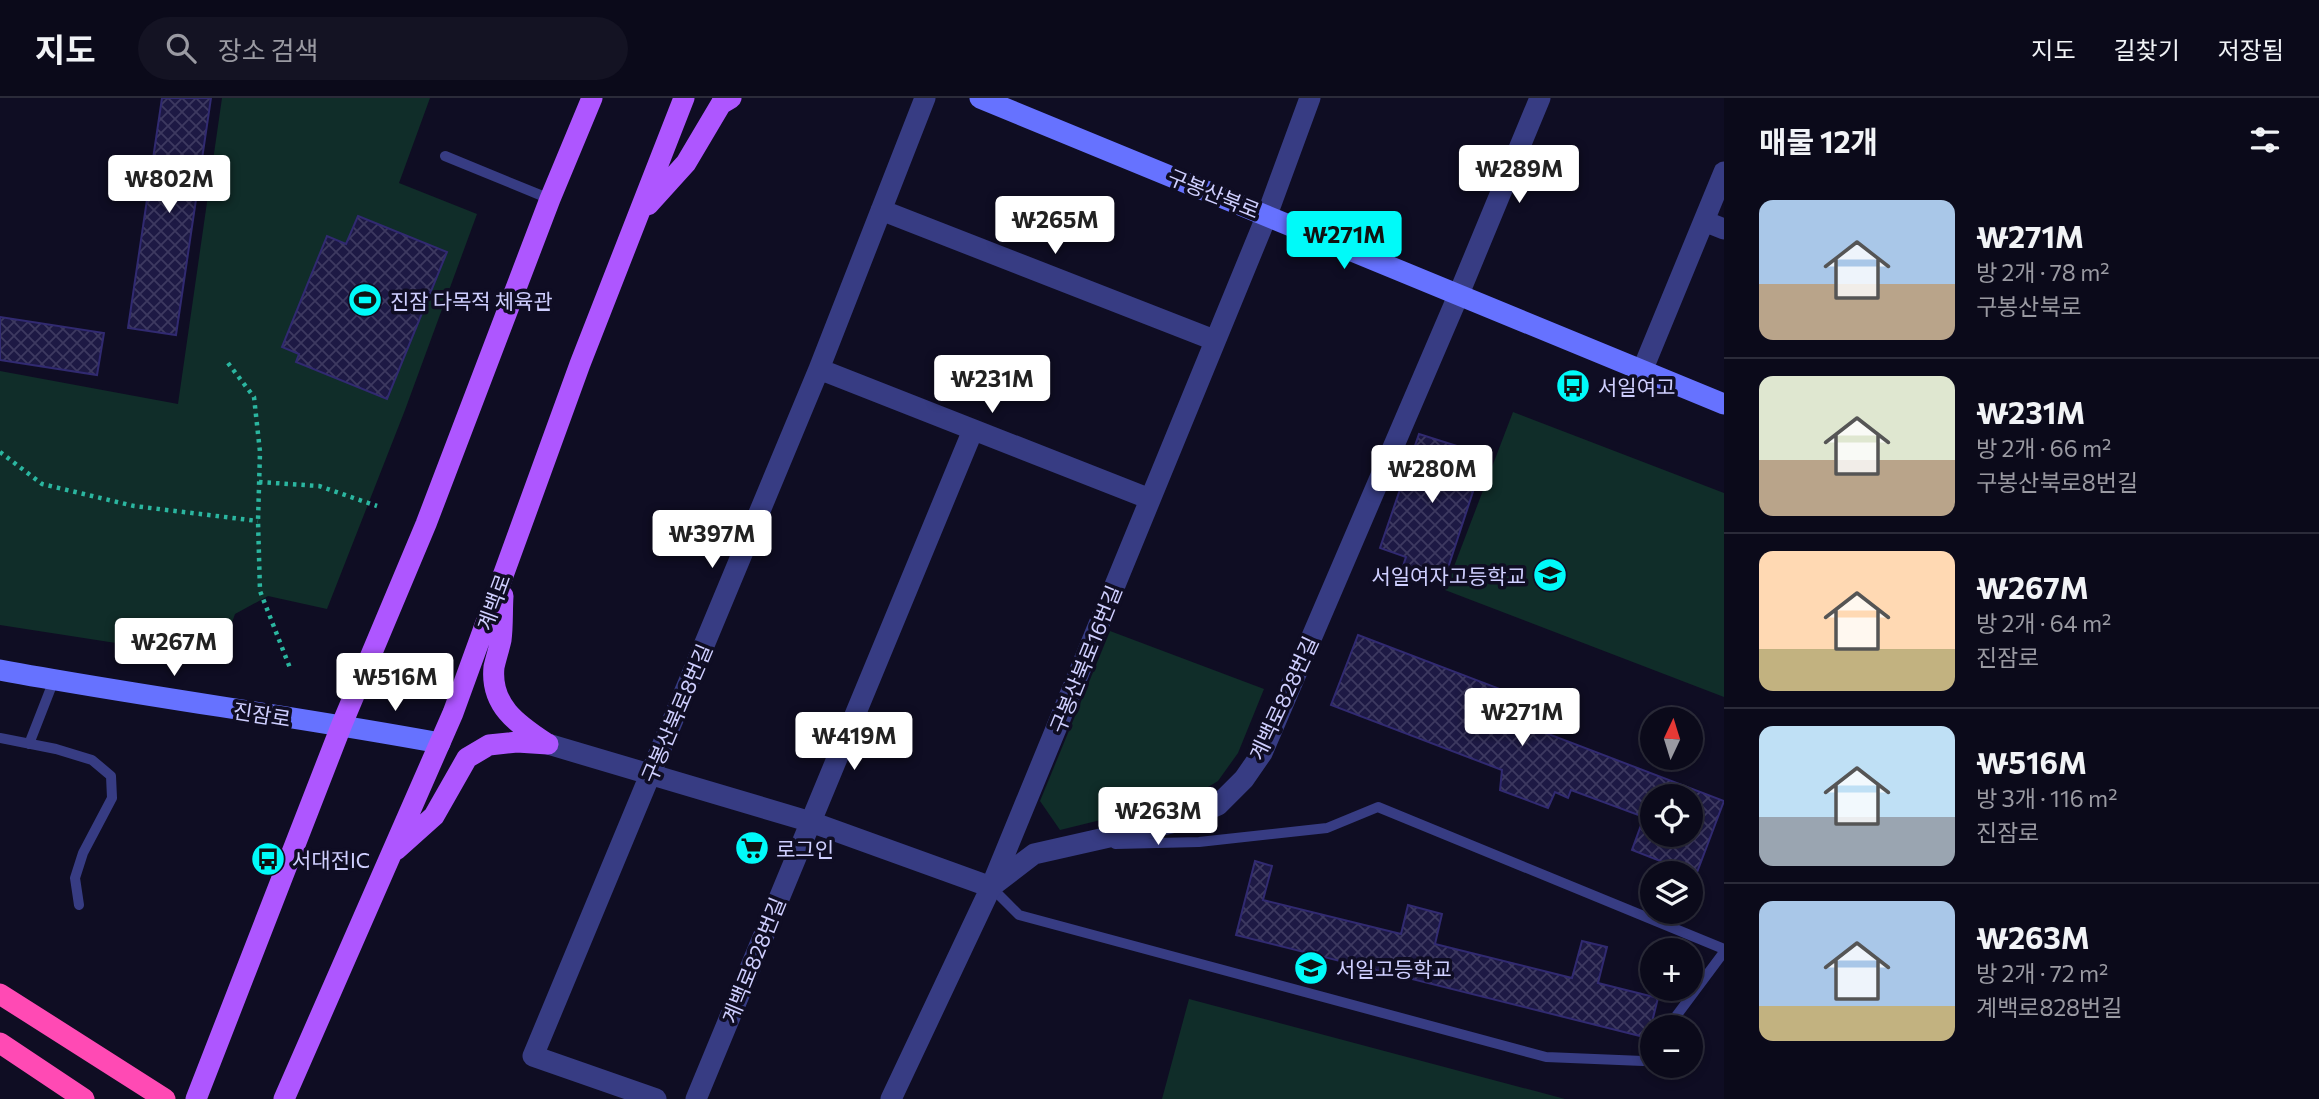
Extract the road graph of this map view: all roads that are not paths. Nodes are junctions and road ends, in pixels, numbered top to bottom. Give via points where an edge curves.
1 (592, 98) edge
2 (684, 98) edge
3 (731, 98) edge
4 (925, 98) edge
5 (980, 98) edge
6 (1310, 98) edge
7 (1540, 98) edge
8 (445, 156) dead end
9 (1724, 172) edge
10 (550, 199) junction
11 (881, 210) junction
12 (1266, 215) junction
13 (638, 218) junction
14 (1704, 221) junction
15 (1724, 229) edge
16 (1458, 296) junction
17 (1214, 340) junction
18 (819, 369) junction
19 (1642, 371) junction
20 (1724, 404) edge
21 (973, 430) junction
22 (1150, 499) junction
23 (504, 572) junction
24 (0, 670) edge
25 (54, 680) junction
26 (342, 724) junction
27 (0, 738) edge
28 (440, 743) junction
29 (29, 744) junction
30 (548, 744) junction
31 (650, 774) junction
32 (811, 821) junction
33 (1077, 845) junction
34 (389, 856) junction
35 (991, 887) junction
36 (79, 905) dead end
37 (1724, 951) edge
38 (0, 994) edge
39 (1677, 1015) edge
40 (0, 1043) edge
41 (1640, 1061) edge
42 (78, 1095) edge
43 (165, 1099) edge
44 (196, 1099) edge
45 (284, 1099) edge
46 (656, 1099) edge
47 (696, 1099) edge
48 (891, 1099) edge

1 - 10 main road
2 - 13 main road, 계백로
3 - 13 main road via 721,104 686,163
4 - 11 street, 구봉산북로8번길
5 - 12 street, 구봉산북로
6 - 12 street, 구봉산북로16번길
7 - 16 street, 계백로828번길
8 - 10 lane
9 - 14 street
10 - 26 main road via 426,524
11 - 17 street
11 - 18 street, 구봉산북로8번길
12 - 16 street, 구봉산북로
12 - 17 street, 구봉산북로16번길
13 - 23 main road, 계백로
14 - 15 street
14 - 19 street
16 - 19 street, 구봉산북로
16 - 33 street, 계백로828번길 via 1262,753 1244,779 1218,805 1180,821
17 - 22 street, 구봉산북로16번길
18 - 21 street
18 - 31 street, 구봉산북로8번길
19 - 20 street, 구봉산북로
21 - 22 street
21 - 32 street, 계백로828번길
22 - 35 street, 구봉산북로16번길
23 - 28 main road, 계백로
23 - 30 main road via 495,690 504,711
24 - 25 street, 진잠로
25 - 26 street, 진잠로
25 - 29 lane
26 - 28 street, 진잠로
26 - 44 main road
27 - 29 lane
28 - 34 main road, 계백로
29 - 36 lane via 92,760 111,776 112,798 75,878
30 - 31 street
30 - 34 main road via 489,745 467,758 434,816
31 - 32 street
31 - 46 street, 구봉산북로8번길 via 533,1056
32 - 35 street
32 - 47 street, 계백로828번길
33 - 35 street, 계백로828번길 via 1034,855
33 - 37 lane via 1199,842 1327,828 1378,807
34 - 45 main road, 계백로
35 - 41 lane via 1020,915 1546,1057
35 - 48 street, 구봉산북로16번길
37 - 39 lane
38 - 43 highway
40 - 42 highway

